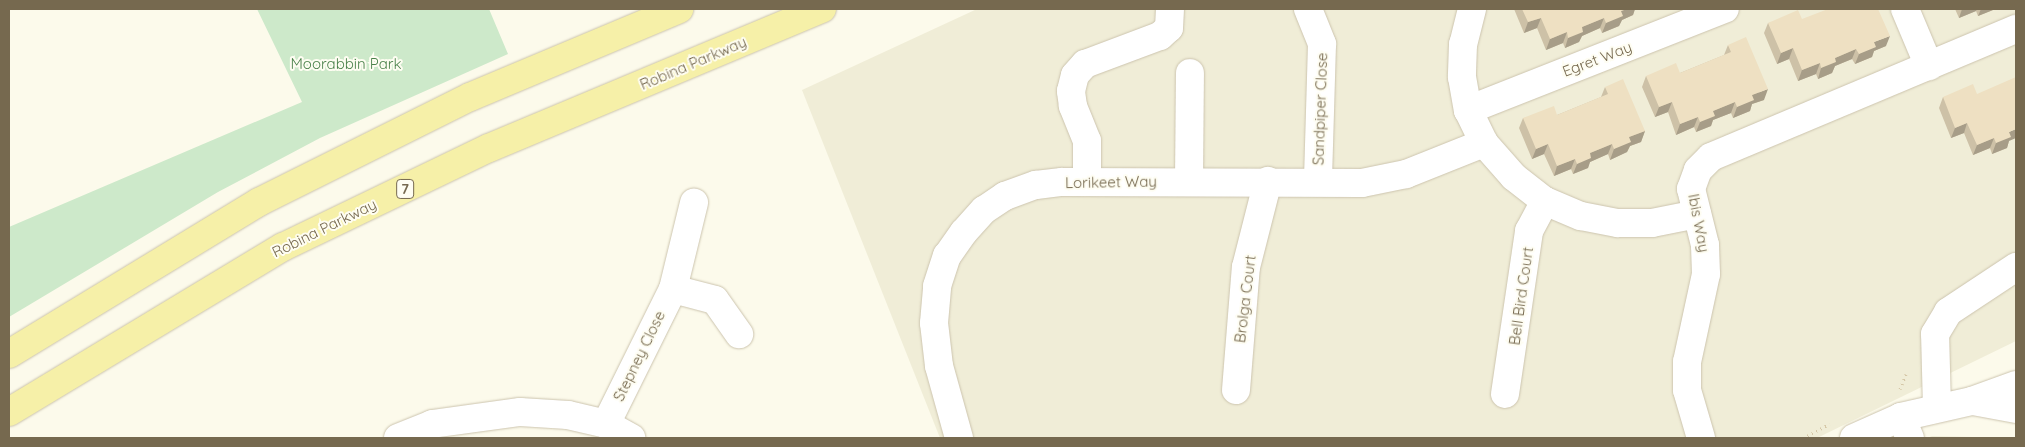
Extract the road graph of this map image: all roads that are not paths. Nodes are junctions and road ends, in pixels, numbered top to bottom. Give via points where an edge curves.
1 (679, 9) edge
2 (822, 9) edge
3 (1170, 9) edge
4 (1308, 9) edge
5 (1472, 9) edge
6 (1726, 9) edge
7 (1905, 9) edge
8 (2016, 30) edge
9 (1929, 66) junction
10 (1190, 73) dead end
11 (1468, 110) junction
12 (1484, 143) junction
13 (1190, 181) junction
14 (1268, 181) junction
15 (1087, 182) junction
16 (1318, 182) junction
17 (1545, 201) junction
18 (694, 203) dead end
19 (1696, 214) junction
20 (2016, 267) edge
21 (673, 289) junction
22 (739, 334) dead end
23 (9, 354) edge
24 (2016, 385) edge
25 (1236, 390) dead end
26 (1505, 394) dead end
27 (1972, 401) junction
28 (1938, 408) junction
29 (2016, 409) edge
30 (9, 412) edge
31 (606, 424) junction
32 (1906, 428) edge
33 (398, 438) edge
34 (631, 438) edge
35 (960, 438) edge
36 (1701, 438) edge
37 (1854, 438) edge

1 - 23 main road via 470,97 259,202
2 - 30 main road, Robina Parkway / 7 via 489,148 283,247
3 - 15 street via 1169,28 1160,36 1085,64 1075,75 1071,91 1073,106 1087,140
4 - 16 street, Sandpiper Close via 1322,44
5 - 11 street via 1462,44 1462,77
6 - 11 street, Egret Way
7 - 9 street
8 - 9 street, Ibis Way
9 - 19 street, Ibis Way via 1711,157 1698,170 1691,189
10 - 13 street
11 - 12 street
12 - 16 street, Lorikeet Way via 1383,180
12 - 17 street via 1514,177
13 - 14 street, Lorikeet Way
13 - 15 street, Lorikeet Way
14 - 16 street, Lorikeet Way
14 - 25 street, Brolga Court via 1246,267
15 - 35 street, Lorikeet Way via 1036,185 1005,196 984,210 947,256 937,286 934,323 947,401
17 - 19 street via 1581,216 1618,223 1652,223
17 - 26 street, Bell Bird Court via 1529,231
18 - 21 street, Stepney Close
19 - 36 street, Ibis Way via 1706,244 1706,274 1687,362 1687,390
20 - 28 street via 1948,312 1935,334
21 - 22 street via 715,300
21 - 31 street, Stepney Close
24 - 27 street
27 - 28 street
27 - 29 street
28 - 32 street
31 - 33 street via 568,414 520,412 432,424
31 - 34 street
32 - 37 street

